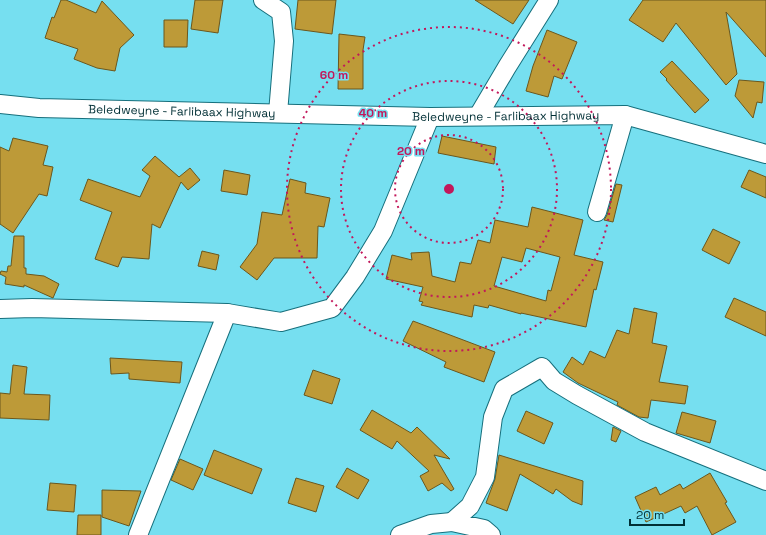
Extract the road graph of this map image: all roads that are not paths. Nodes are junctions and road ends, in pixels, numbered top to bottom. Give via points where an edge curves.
1 (263, 0) edge
2 (549, 0) edge
3 (0, 104) edge
4 (278, 113) junction
5 (625, 115) junction
6 (478, 116) junction
7 (430, 117) junction
8 (766, 154) edge
9 (597, 212) dead end
10 (0, 309) edge
11 (227, 313) junction
12 (766, 481) edge
13 (452, 522) junction
14 (138, 535) edge
15 (400, 535) edge
16 (491, 535) edge

1 - 4 street via 281,12 284,40
2 - 6 street
3 - 4 street, Beledweyne - Farlibaax Highway via 39,108
4 - 7 street, Beledweyne - Farlibaax Highway
5 - 6 street, Beledweyne - Farlibaax Highway
5 - 8 street, Beledweyne - Farlibaax Highway
5 - 9 street
6 - 7 street, Beledweyne - Farlibaax Highway
7 - 11 street via 383,231 355,277 332,308 281,322
10 - 11 street
11 - 14 street
12 - 13 street via 645,432 577,396 554,381 542,367 504,389 493,417 485,477 470,506
13 - 15 street via 431,524
13 - 16 street via 484,529

